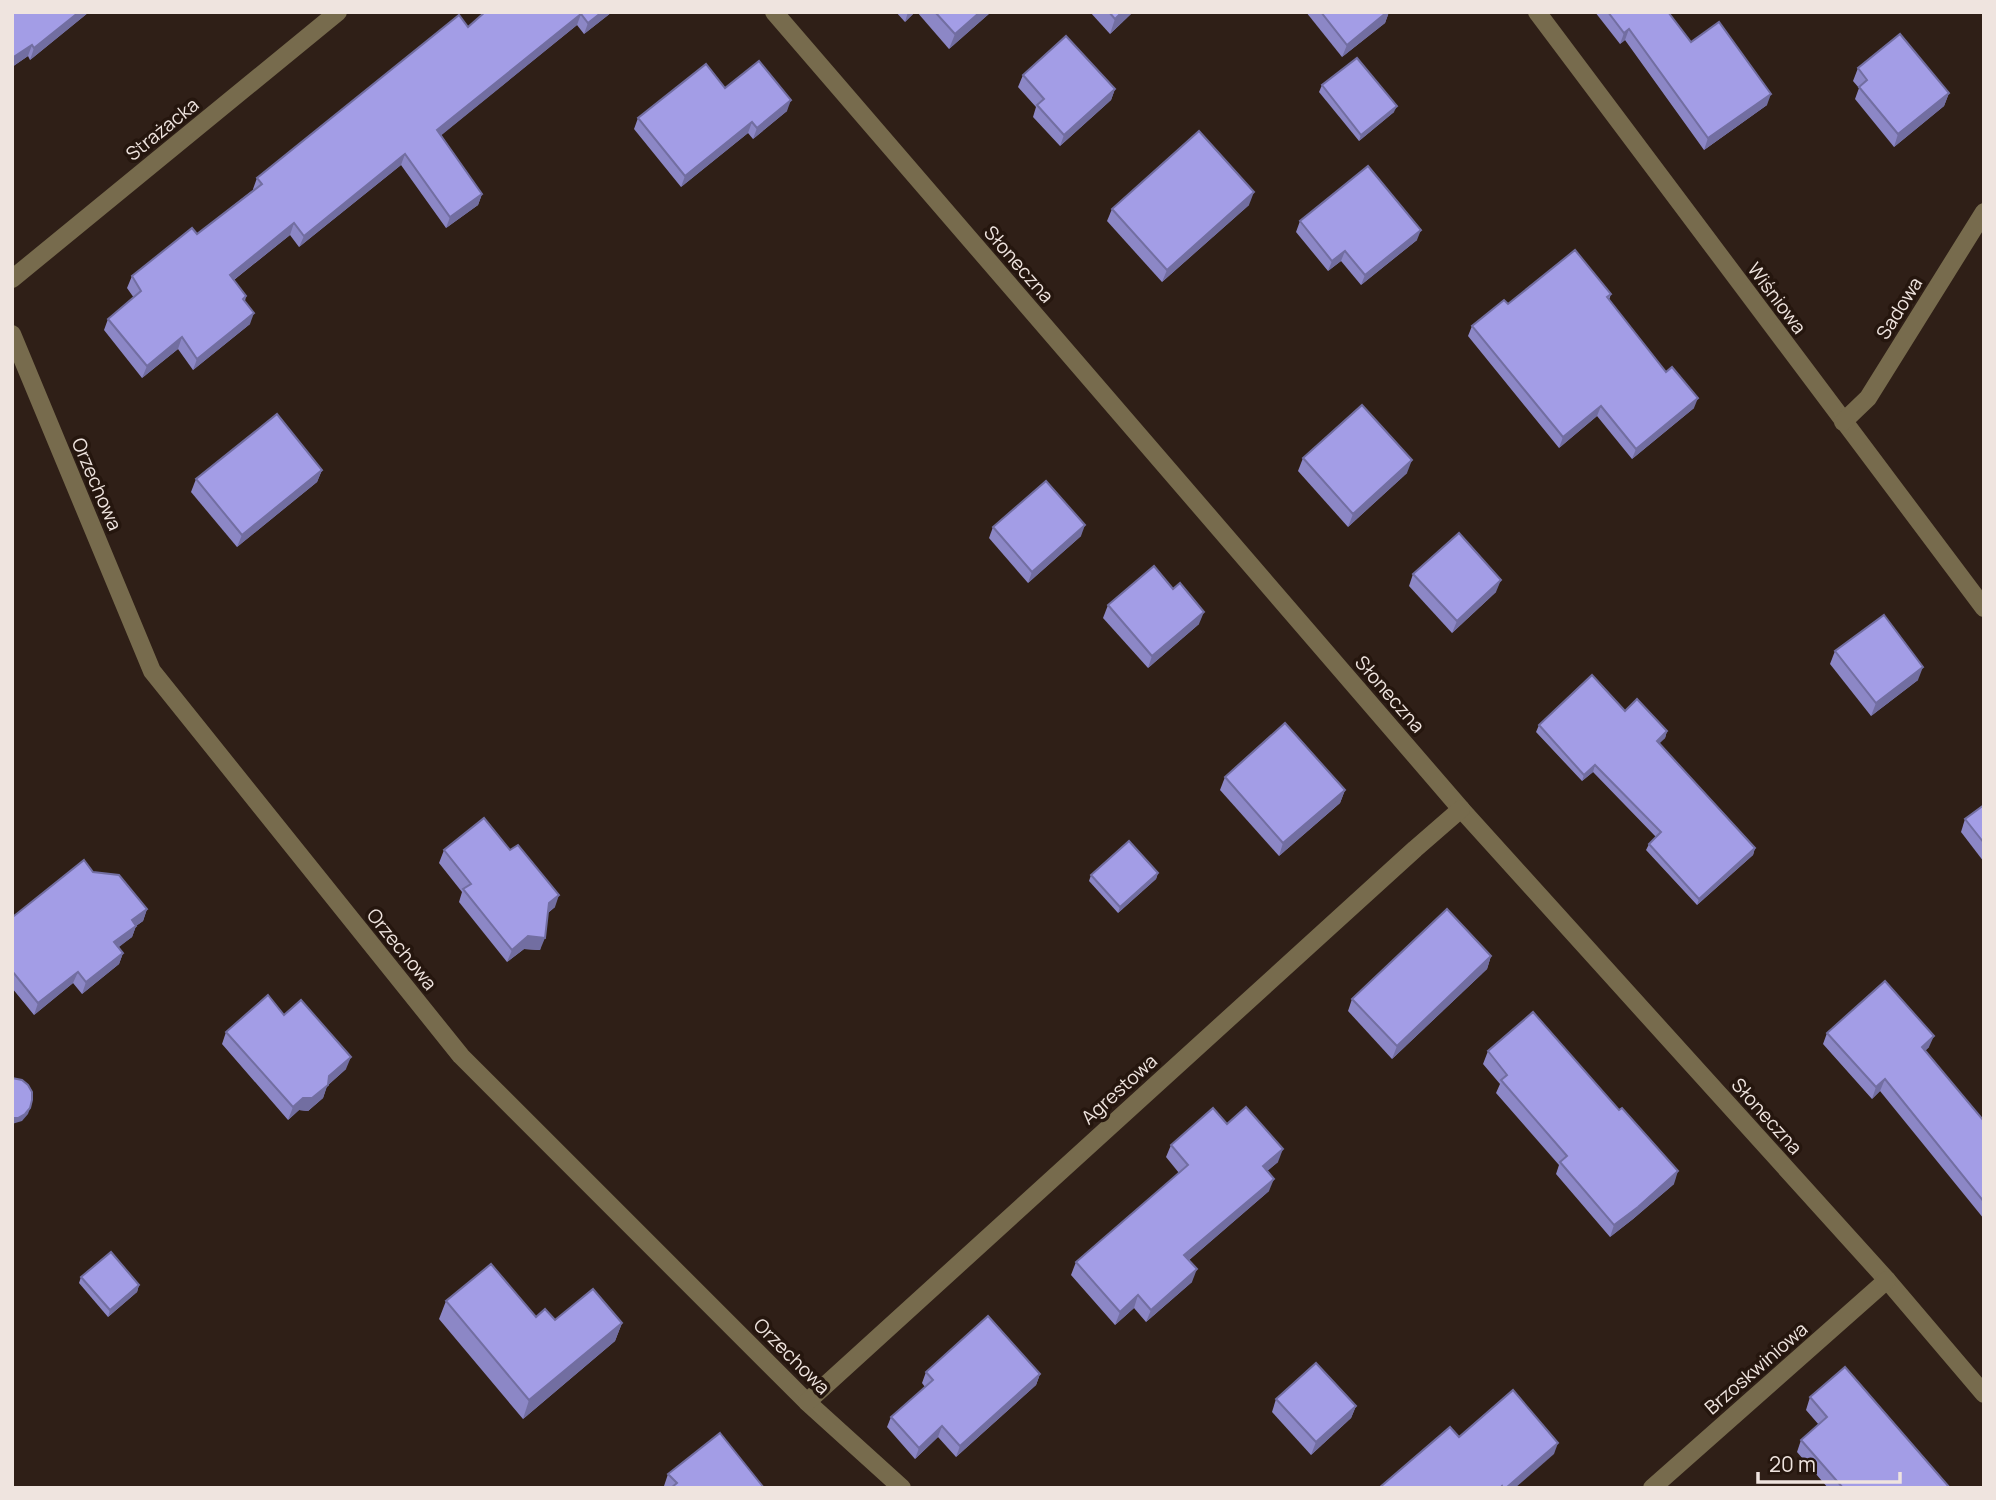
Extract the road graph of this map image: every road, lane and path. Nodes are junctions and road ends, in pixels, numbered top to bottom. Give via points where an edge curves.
1 (338, 12) edge
2 (774, 12) edge
3 (1537, 12) edge
4 (1984, 212) edge
5 (12, 279) edge
6 (12, 334) edge
7 (1843, 422) junction
8 (1984, 608) edge
9 (1461, 809) junction
10 (1887, 1280) junction
11 (1984, 1394) edge
12 (807, 1402) junction
13 (900, 1487) edge
14 (1653, 1488) edge

1 - 5 street, Strażacka
2 - 9 street, Słoneczna
3 - 7 street, Wiśniowa
4 - 7 street, Sadowa via 1868,398
6 - 12 street, Orzechowa via 152,671 461,1056
7 - 8 street, Wiśniowa
9 - 10 street, Słoneczna
9 - 12 street, Agrestowa
10 - 11 street, Słoneczna
10 - 14 street, Brzoskwiniowa
12 - 13 street, Orzechowa

